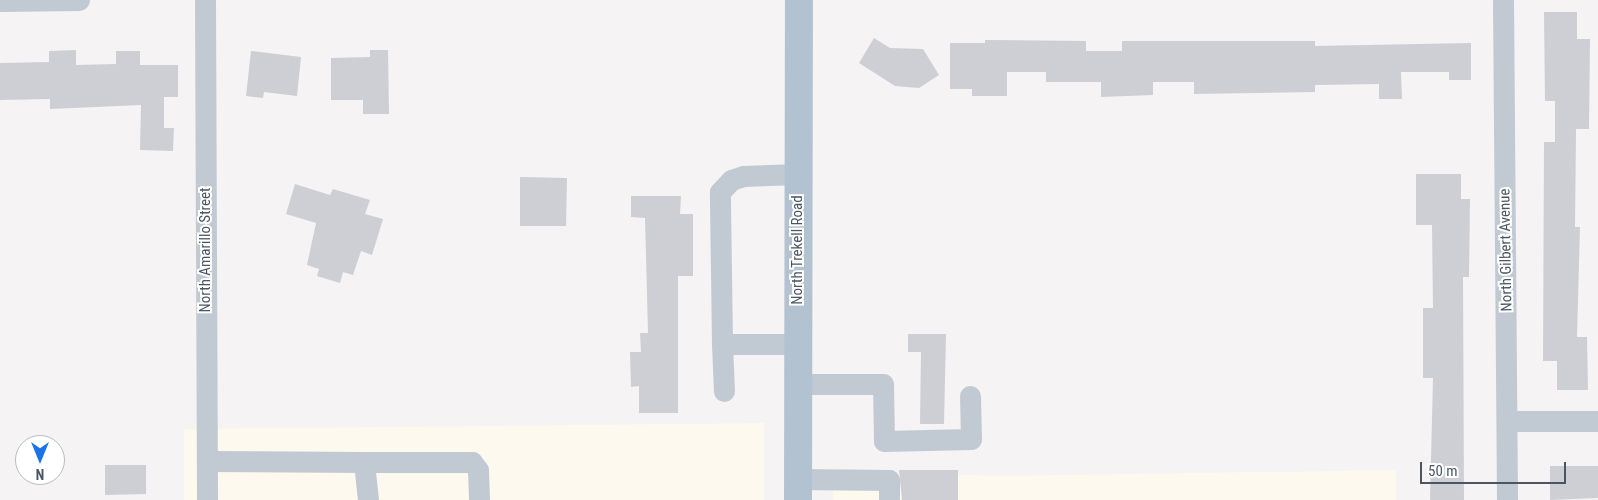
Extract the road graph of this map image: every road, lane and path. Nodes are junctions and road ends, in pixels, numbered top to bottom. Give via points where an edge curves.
1 (79, 0) edge
2 (205, 0) edge
3 (799, 0) edge
4 (1503, 0) edge
5 (0, 1) edge
6 (798, 174) junction
7 (722, 344) junction
8 (798, 344) junction
9 (798, 384) junction
10 (724, 390) dead end
11 (970, 396) dead end
12 (1507, 421) junction
13 (1598, 422) edge
14 (207, 461) junction
15 (364, 462) junction
16 (798, 489) edge
17 (207, 500) edge
18 (368, 500) edge
19 (479, 500) edge
20 (889, 500) edge
21 (1507, 500) edge

1 - 5 street
2 - 14 street, North Amarillo Street
3 - 6 main road, North Trekell Road
4 - 12 street, North Gilbert Avenue
6 - 7 street via 743,176 731,180 720,192
6 - 8 main road, North Trekell Road
7 - 8 street
7 - 10 street
8 - 9 main road, North Trekell Road
9 - 11 street via 883,384 884,441 970,439
9 - 16 main road, North Trekell Road
12 - 13 street
12 - 21 street, North Gilbert Avenue
14 - 15 street
14 - 17 street, North Amarillo Street
15 - 18 street
15 - 19 street via 472,462 478,470
16 - 20 street via 889,480

